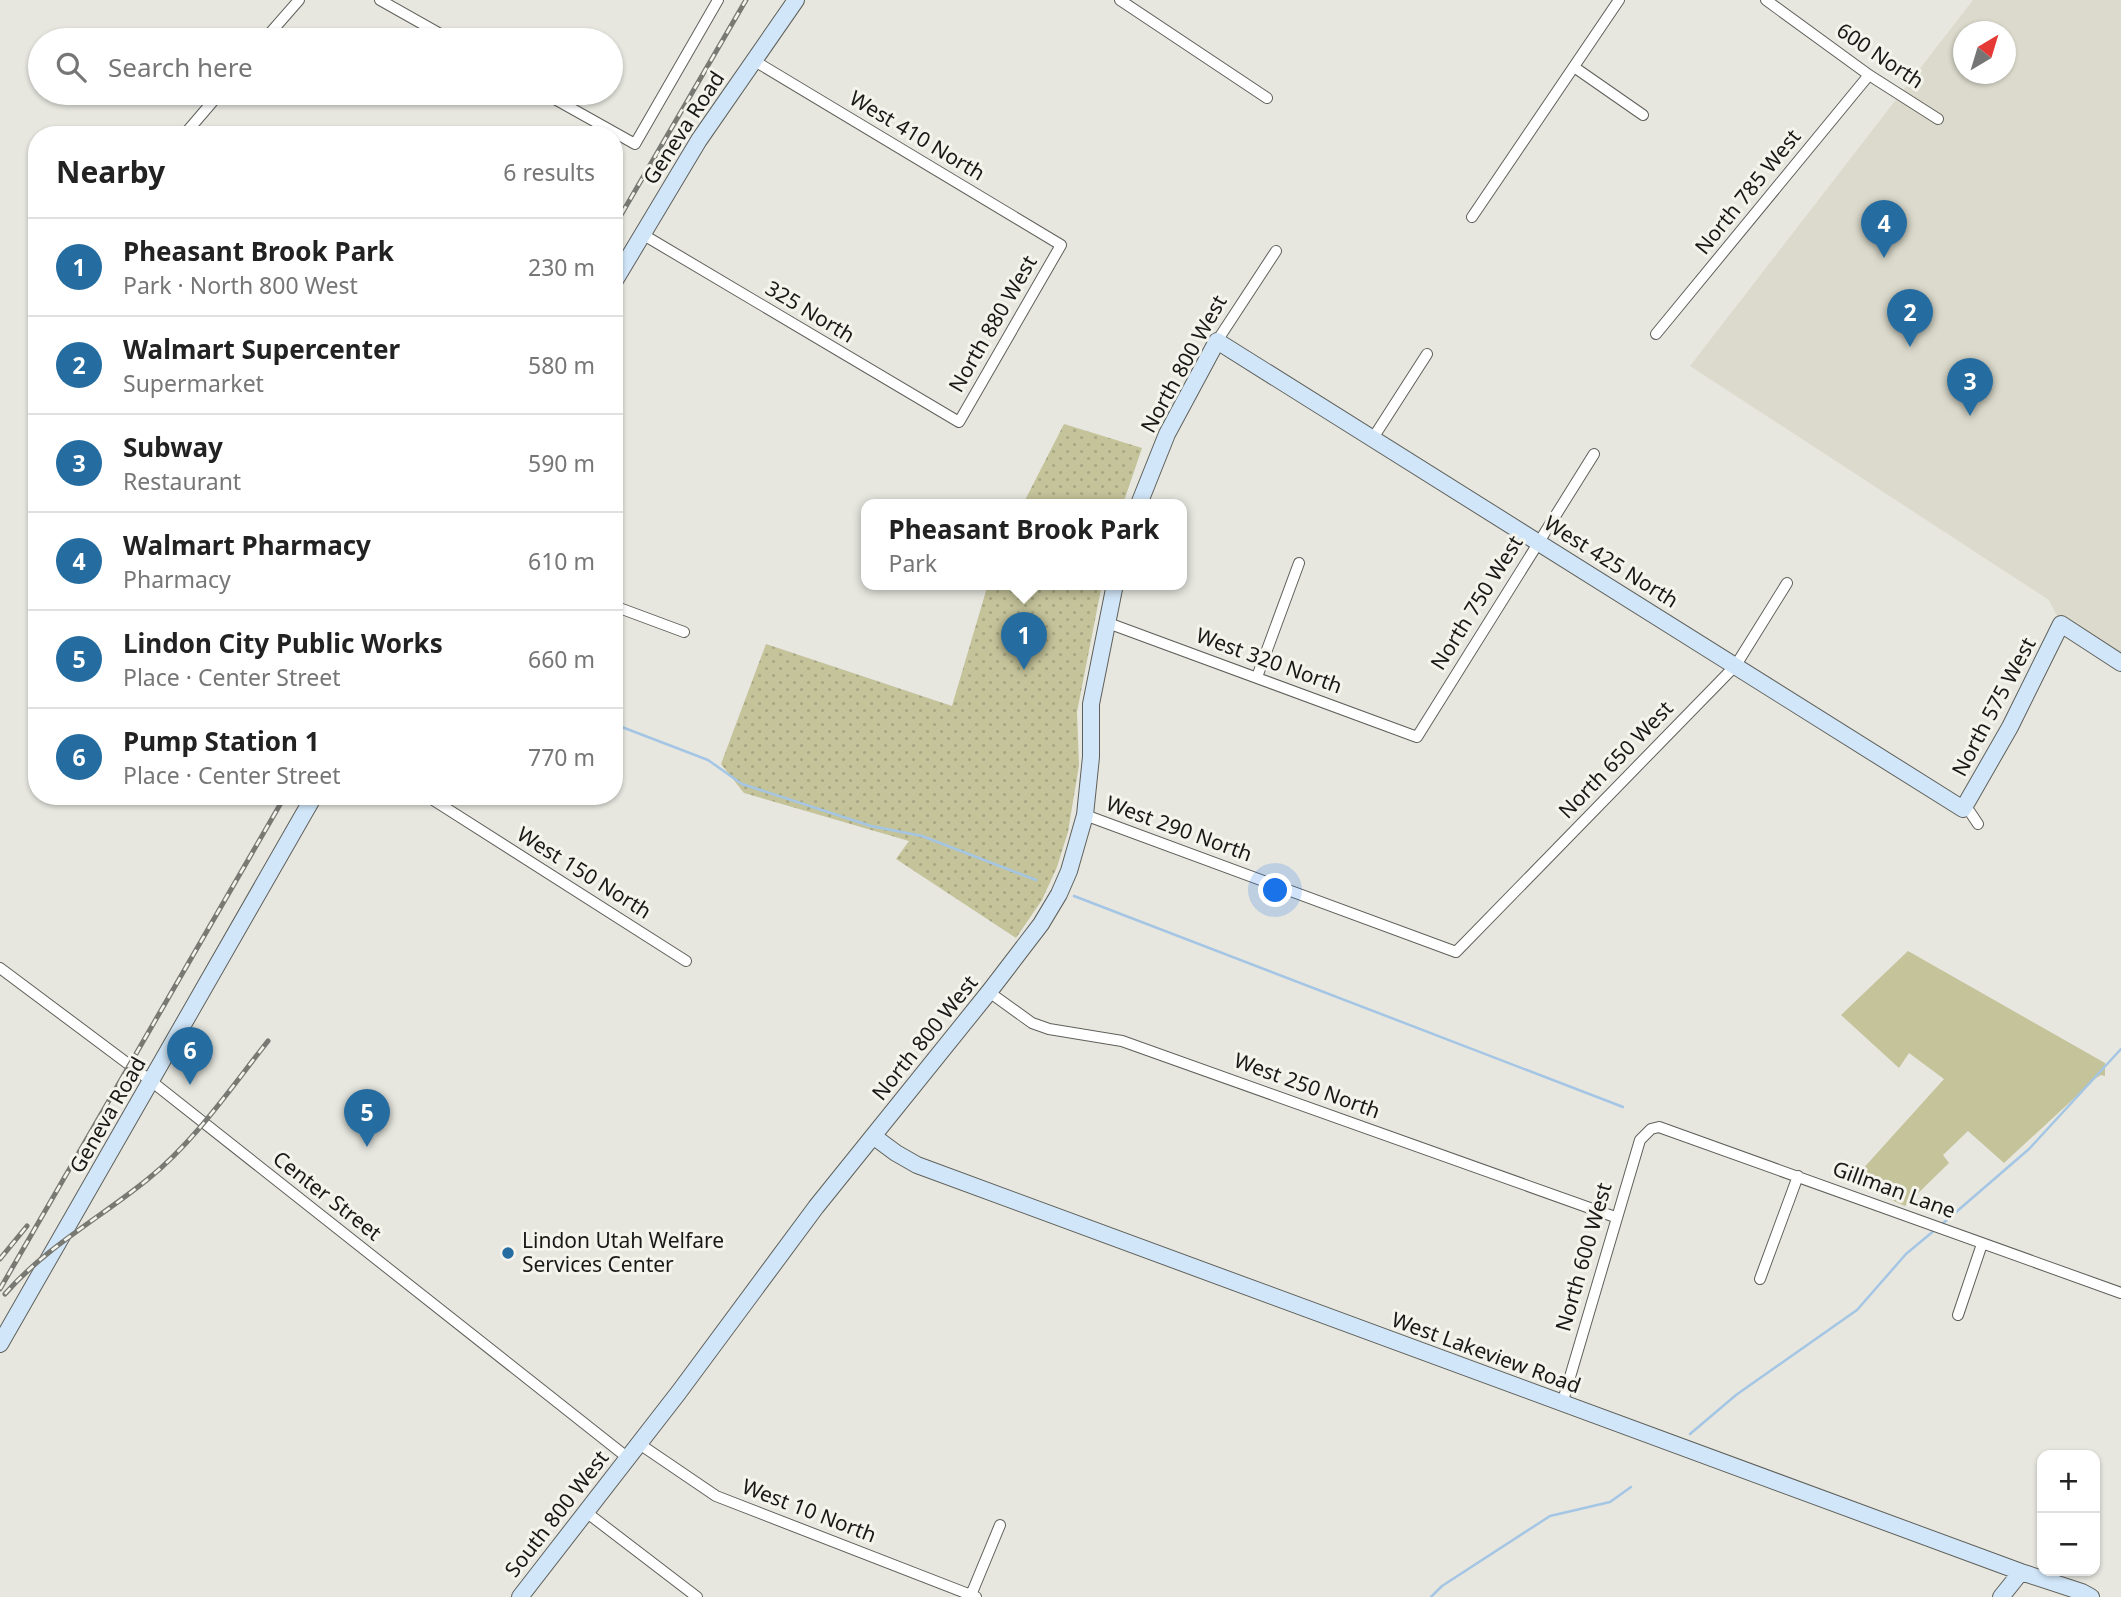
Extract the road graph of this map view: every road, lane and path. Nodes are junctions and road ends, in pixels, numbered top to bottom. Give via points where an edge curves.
1 (299, 0) edge
2 (380, 0) edge
3 (718, 0) edge
4 (796, 0) edge
5 (1120, 0) edge
6 (1619, 0) edge
7 (1766, 0) edge
8 (274, 28) edge
9 (430, 28) edge
10 (753, 60) junction
11 (1574, 67) junction
12 (1869, 75) junction
13 (1267, 98) dead end
14 (210, 105) edge
15 (565, 105) edge
16 (1643, 115) dead end
17 (1938, 119) dead end
18 (192, 126) edge
19 (603, 126) edge
20 (623, 137) edge
21 (1472, 217) dead end
22 (642, 234) junction
23 (1061, 245) joint
24 (1276, 251) dead end
25 (623, 267) edge
26 (1656, 334) dead end
27 (1217, 341) junction
28 (1427, 354) dead end
29 (959, 422) joint
30 (1373, 438) junction
31 (1594, 454) dead end
32 (1141, 499) edge
33 (1538, 542) junction
34 (1299, 563) dead end
35 (1787, 583) dead end
36 (1114, 590) edge
37 (623, 609) edge
38 (1108, 623) junction
39 (684, 632) dead end
40 (2121, 663) edge
41 (1736, 665) junction
42 (1257, 677) junction
43 (1416, 737) joint
44 (309, 805) edge
45 (441, 805) edge
46 (1963, 808) junction
47 (1085, 815) junction
48 (1978, 824) dead end
49 (1456, 952) joint
50 (686, 961) dead end
51 (0, 968) edge
52 (989, 992) junction
53 (151, 1081) junction
54 (1654, 1128) joint
55 (873, 1136) junction
56 (1798, 1176) junction
57 (1615, 1217) junction
58 (1982, 1244) junction
59 (1760, 1279) dead end
60 (2121, 1293) edge
61 (1958, 1315) dead end
62 (0, 1344) edge
63 (1562, 1404) junction
64 (638, 1443) junction
65 (628, 1458) junction
66 (586, 1512) junction
67 (1000, 1525) dead end
68 (2021, 1572) junction
69 (973, 1596) edge
70 (520, 1597) edge
71 (697, 1597) edge
72 (2001, 1597) edge
73 (2091, 1597) edge

1 - 8 street
2 - 9 street
3 - 20 street via 635,144
4 - 10 street, Geneva Road
5 - 13 street
6 - 11 street
7 - 12 street, 600 North
10 - 22 street, Geneva Road
10 - 23 street, West 410 North
11 - 16 street
11 - 21 street
12 - 17 street, 600 North
12 - 26 street, North 785 West
14 - 18 street
15 - 19 street
22 - 25 street, Geneva Road
22 - 29 street, 325 North
23 - 29 street, North 880 West
24 - 27 street, North 800 West
27 - 30 street, West 425 North
27 - 32 street, North 800 West via 1178,410
28 - 30 street
30 - 33 street, West 425 North
31 - 33 street, North 750 West
33 - 41 street, West 425 North
33 - 43 street, North 750 West
34 - 42 street
35 - 41 street, North 650 West
36 - 38 street, North 800 West
37 - 39 street
38 - 42 street, West 320 North
38 - 47 street, North 800 West via 1091,704
40 - 46 street, North 575 West via 2061,624
41 - 46 street, West 425 North
41 - 49 street, North 650 West
42 - 43 street, West 320 North
44 - 53 street, Geneva Road
45 - 50 street, West 150 North
46 - 48 street, West 425 North
47 - 49 street, West 290 North
47 - 52 street, North 800 West via 1059,894
51 - 53 street, Center Street
52 - 55 street, North 800 West
52 - 57 street, West 250 North via 1032,1023 1122,1041
53 - 62 street, Geneva Road
53 - 65 street, Center Street
54 - 56 street, Gillman Lane
54 - 57 street, North 600 West via 1640,1140
55 - 63 street, West Lakeview Road via 917,1165
55 - 64 street, North 800 West
56 - 58 street, Gillman Lane
56 - 59 street
57 - 63 street, North 600 West
58 - 60 street, Gillman Lane
58 - 61 street
63 - 68 street, West Lakeview Road
64 - 65 street, North 800 West
64 - 69 street, West 10 North via 716,1496
65 - 66 street, South 800 West
66 - 70 street, South 800 West
66 - 71 street
67 - 69 street
68 - 72 street
68 - 73 street, West Lakeview Road

